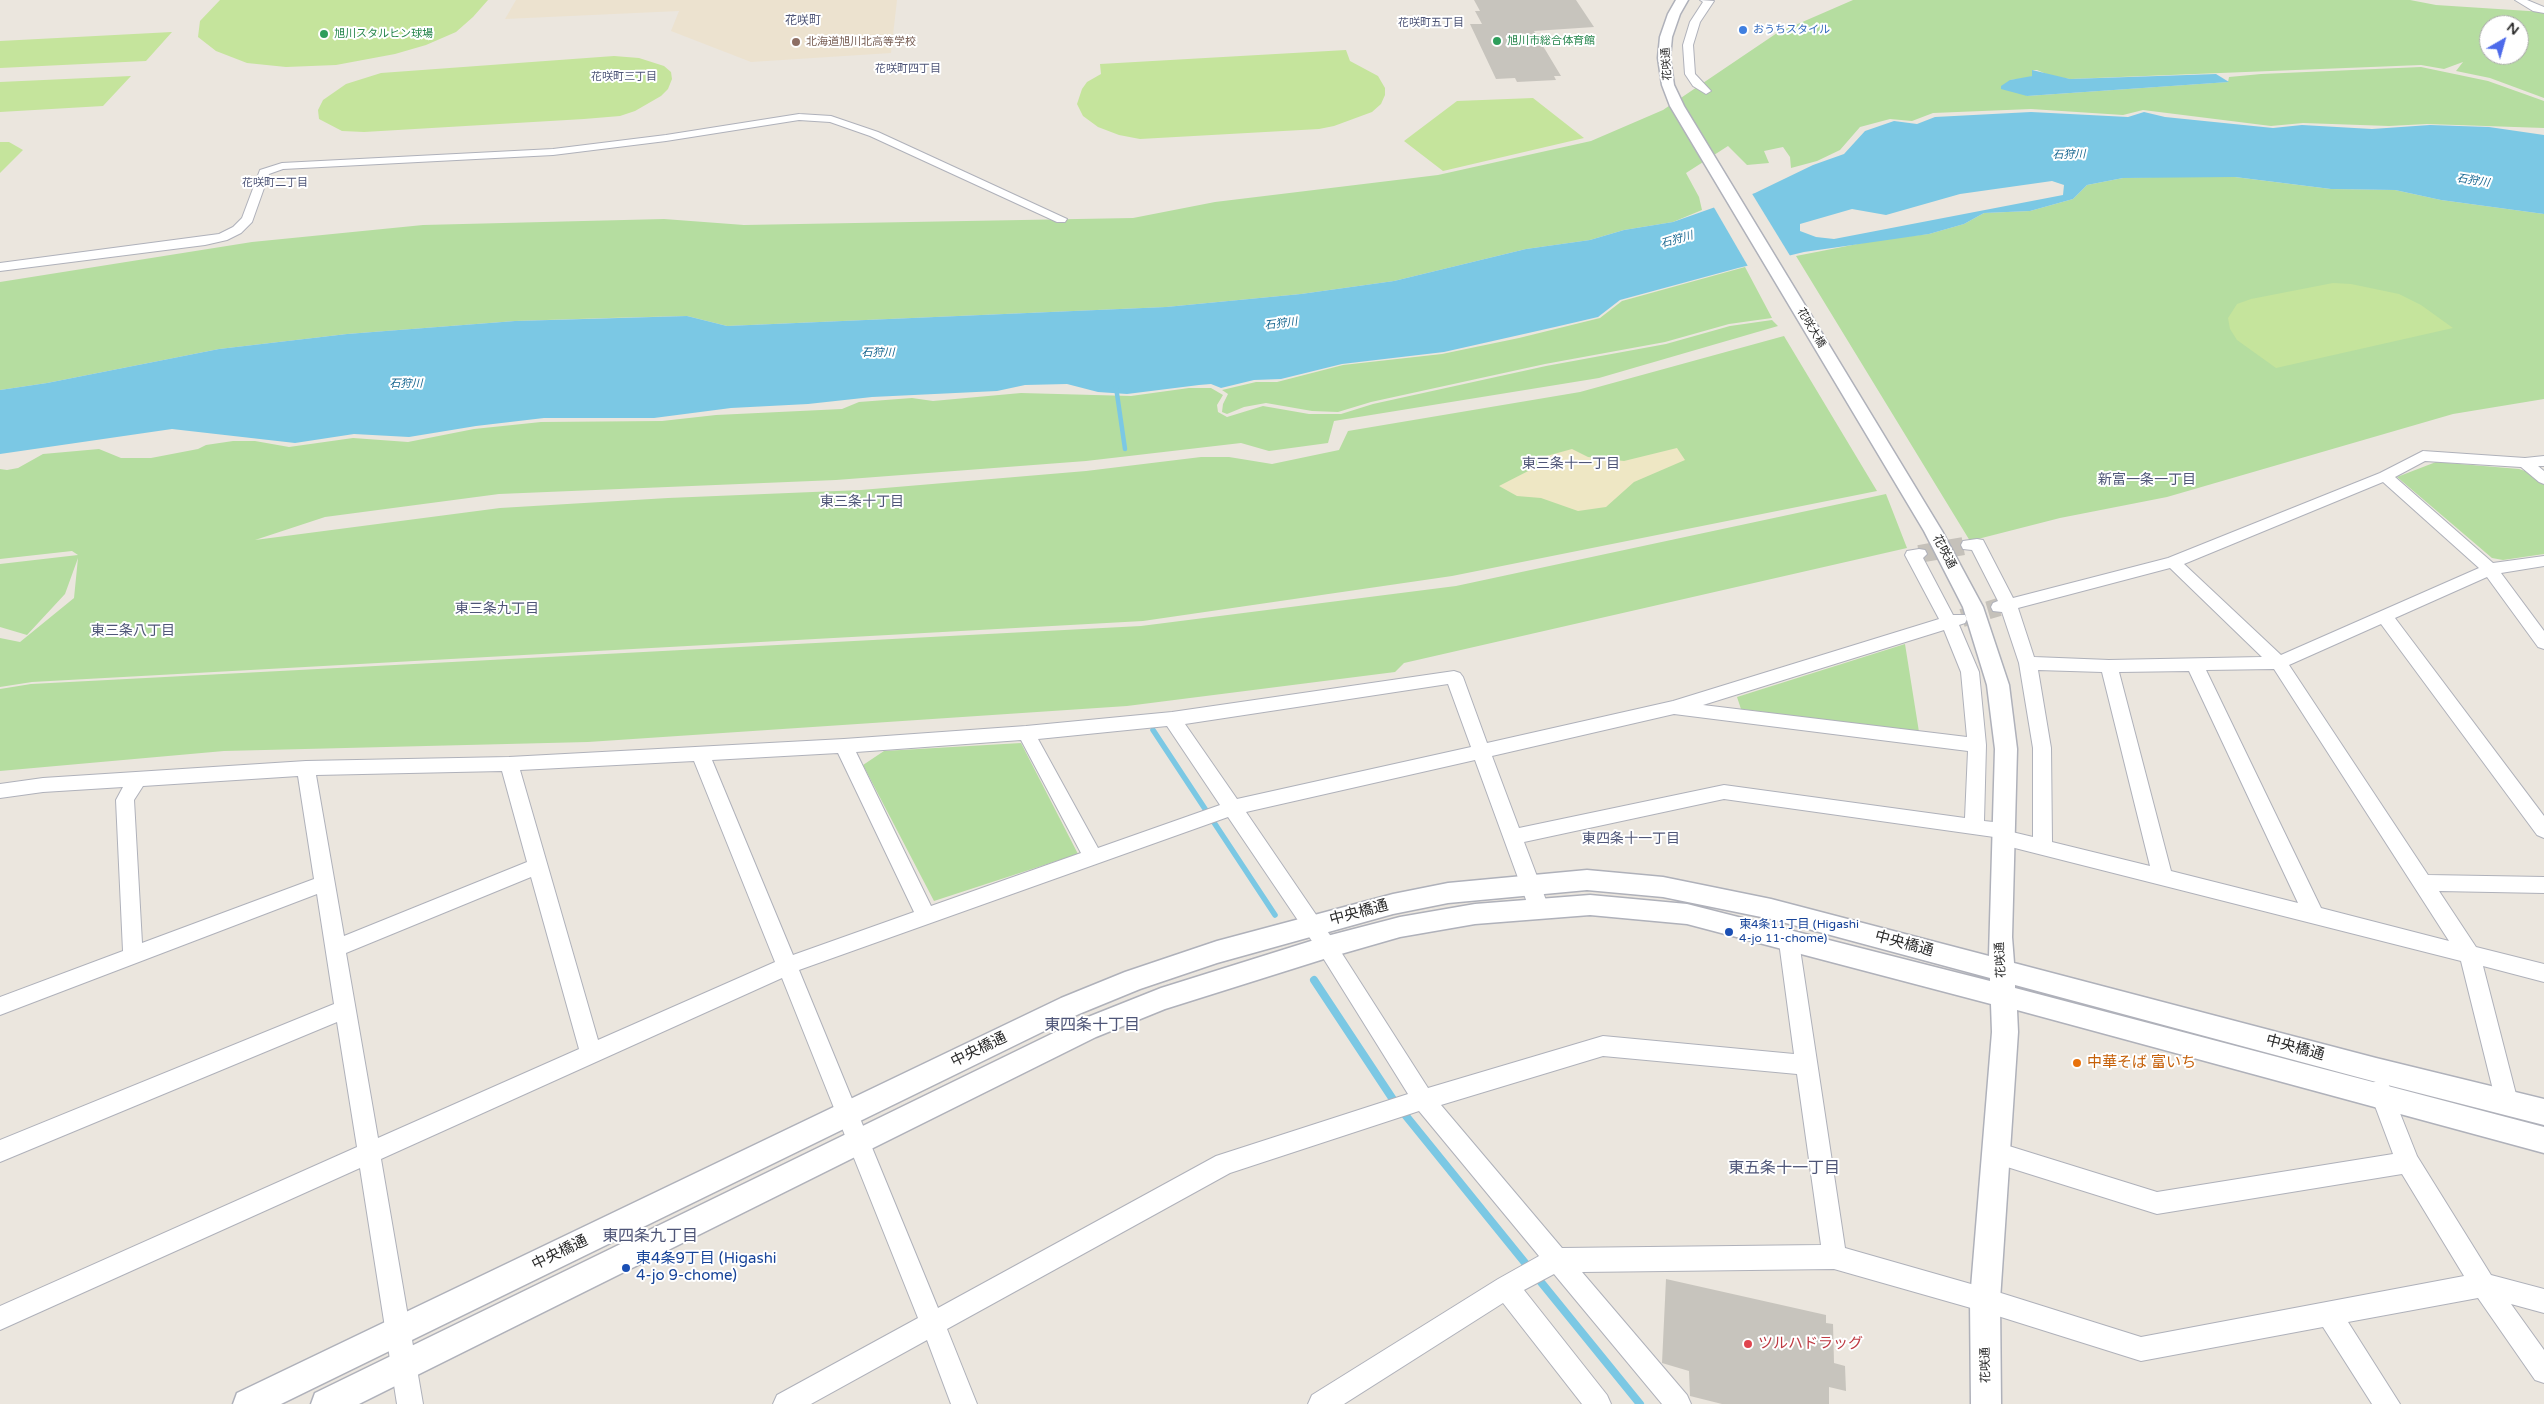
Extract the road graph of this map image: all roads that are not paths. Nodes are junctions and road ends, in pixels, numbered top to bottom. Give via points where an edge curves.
1 (1682, 0) edge
2 (1705, 0) edge
3 (2520, 0) edge
4 (2544, 10) edge
5 (1706, 91) dead end
6 (1689, 126) joint
7 (1061, 219) dead end
8 (0, 268) edge
9 (2544, 461) edge
10 (2525, 463) junction
11 (2385, 476) junction
12 (2544, 479) edge
13 (1933, 531) joint
14 (1969, 545) dead end
15 (1920, 554) dead end
16 (2544, 561) edge
17 (2173, 562) junction
18 (2490, 569) junction
19 (2004, 605) junction
20 (2384, 616) junction
21 (1954, 621) junction
22 (2544, 643) edge
23 (2028, 663) junction
24 (2279, 663) junction
25 (2194, 664) junction
26 (2110, 666) junction
27 (1673, 708) junction
28 (1172, 719) junction
29 (1026, 733) junction
30 (1977, 745) junction
31 (844, 746) junction
32 (1480, 753) junction
33 (700, 754) junction
34 (509, 764) junction
35 (306, 768) junction
36 (138, 779) junction
37 (0, 792) edge
38 (1216, 814) junction
39 (1974, 825) junction
40 (2544, 830) edge
41 (2003, 834) junction
42 (1514, 837) junction
43 (2043, 847) junction
44 (1093, 857) junction
45 (539, 866) junction
46 (2163, 878) junction
47 (325, 883) junction
48 (1530, 884) junction
49 (2424, 884) junction
50 (2544, 885) edge
51 (1539, 908) junction
52 (2314, 915) junction
53 (926, 916) junction
54 (1319, 936) junction
55 (1789, 942) junction
56 (336, 948) junction
57 (133, 955) junction
58 (2470, 955) junction
59 (787, 966) junction
60 (2544, 972) edge
61 (2002, 983) junction
62 (0, 1006) edge
63 (345, 1009) junction
64 (591, 1053) junction
65 (1807, 1065) junction
66 (2376, 1070) junction
67 (2382, 1096) junction
68 (2507, 1102) junction
69 (1406, 1106) junction
70 (2544, 1112) edge
71 (848, 1113) junction
72 (2544, 1140) edge
73 (860, 1141) junction
74 (0, 1151) edge
75 (369, 1152) junction
76 (1996, 1153) junction
77 (2408, 1162) junction
78 (1834, 1257) junction
79 (1549, 1264) junction
80 (1513, 1284) junction
81 (2483, 1285) junction
82 (1984, 1300) junction
83 (2544, 1301) edge
84 (2328, 1313) junction
85 (0, 1318) edge
86 (932, 1324) junction
87 (397, 1330) junction
88 (403, 1365) junction
89 (2544, 1371) edge
90 (248, 1404) edge
91 (326, 1404) edge
92 (410, 1404) edge
93 (786, 1404) edge
94 (964, 1404) edge
95 (1322, 1404) edge
96 (1598, 1404) edge
97 (1678, 1404) edge
98 (1986, 1404) edge
99 (2387, 1404) edge

1 - 6 street, 花咲通 via 1666,37 1664,58 1668,85
2 - 5 street via 1709,1 1695,22 1688,45 1690,74
3 - 4 street
6 - 13 street, 花咲大橋
7 - 8 street via 874,134 831,119 799,116 571,150 282,166 264,172 248,219 223,237
9 - 10 street
10 - 11 street via 2423,456
10 - 12 street
11 - 17 street
11 - 18 street
13 - 41 street, 花咲通 via 1974,608 1998,685 2006,749
14 - 19 street via 1976,544
15 - 21 street via 1913,555
16 - 18 street
17 - 19 street
17 - 24 street
18 - 20 street
18 - 22 street
19 - 23 street
20 - 24 street
20 - 40 street
21 - 27 street
21 - 30 street via 1970,672
23 - 26 street
23 - 43 street via 2042,748
24 - 25 street
24 - 49 street
25 - 26 street
25 - 52 street
26 - 46 street
27 - 30 street
27 - 32 street
28 - 29 street
28 - 32 street via 1454,676
28 - 38 street
29 - 31 street
29 - 44 street
30 - 39 street
31 - 33 street
31 - 53 street
32 - 38 street
32 - 42 street
33 - 34 street
33 - 59 street
34 - 35 street
34 - 45 street
35 - 36 street
35 - 47 street
36 - 37 street via 43,785
36 - 57 street via 125,800
38 - 44 street
38 - 54 street
39 - 41 street
39 - 42 street via 1724,792
41 - 43 street
41 - 61 street, 花咲通
42 - 48 street
43 - 46 street
44 - 53 street
45 - 56 street
45 - 64 street
46 - 52 street
47 - 56 street
47 - 57 street
48 - 51 street
48 - 54 street, 中央橋通 via 1448,893 1393,904
48 - 61 street, 中央橋通 via 1587,880 1663,887 1771,909
49 - 50 street
49 - 58 street
51 - 54 street, 中央橋通
51 - 55 street, 中央橋通 via 1590,905 1687,914
52 - 58 street
53 - 59 street
54 - 69 street
54 - 71 street, 中央橋通 via 1134,980 1070,1006
54 - 73 street, 中央橋通 via 1097,1025
55 - 61 street, 中央橋通
55 - 65 street
56 - 63 street
57 - 62 street
58 - 60 street
58 - 68 street
59 - 64 street
59 - 71 street
61 - 66 street, 中央橋通
61 - 67 street, 中央橋通
61 - 76 street, 花咲通 via 2005,1032
63 - 74 street
63 - 75 street
64 - 75 street
65 - 69 street via 1603,1046
65 - 78 street
66 - 67 street
66 - 68 street, 中央橋通
67 - 72 street, 中央橋通
67 - 77 street
68 - 70 street, 中央橋通
69 - 79 street
69 - 86 street via 1224,1164
71 - 73 street
71 - 87 street, 中央橋通
73 - 86 street
73 - 88 street, 中央橋通
75 - 85 street
75 - 87 street
76 - 77 street via 2157,1203
76 - 82 street, 花咲通
77 - 81 street
78 - 79 street
78 - 82 street
79 - 80 street
79 - 97 street
80 - 95 street
80 - 96 street
81 - 83 street
81 - 84 street
81 - 89 street
82 - 84 street via 2141,1349
82 - 98 street, 花咲通
84 - 99 street
86 - 93 street
86 - 94 street
87 - 88 street
87 - 90 street, 中央橋通
88 - 91 street, 中央橋通
88 - 92 street

